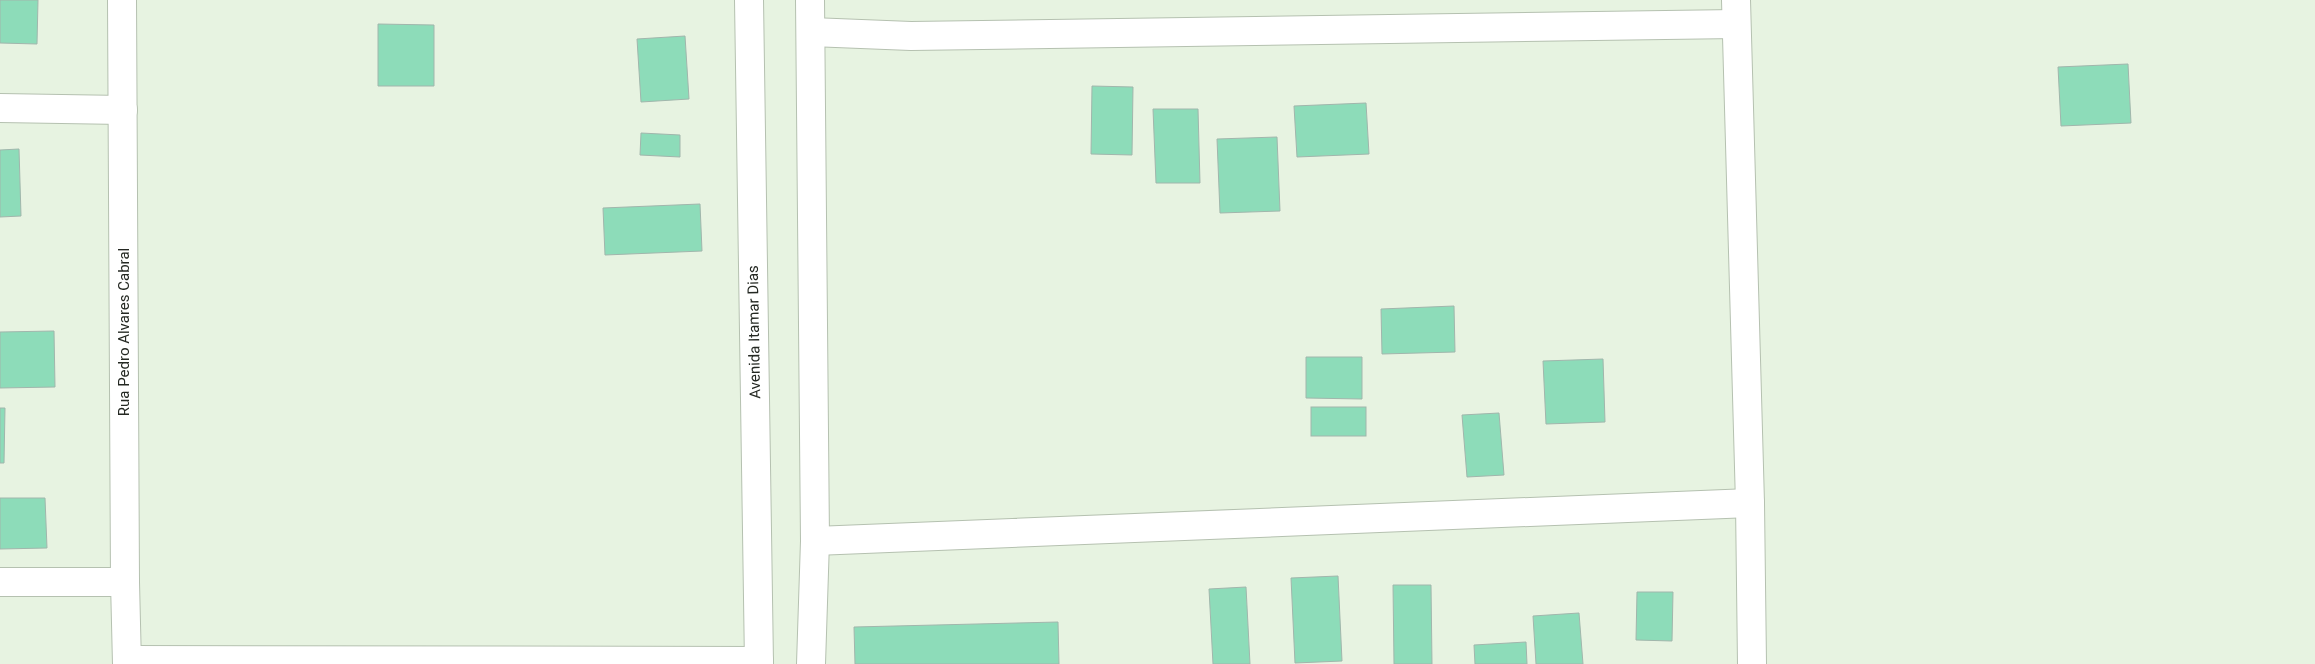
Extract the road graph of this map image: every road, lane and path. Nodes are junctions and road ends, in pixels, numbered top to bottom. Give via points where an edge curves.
1 (122, 0) edge
2 (748, 0) edge
3 (810, 0) edge
4 (1736, 12) edge
5 (811, 32) junction
6 (0, 108) edge
7 (123, 110) junction
8 (1750, 503) junction
9 (815, 542) junction
10 (0, 582) edge
11 (125, 582) junction
12 (127, 662) edge
13 (759, 662) edge
14 (811, 664) edge
15 (1752, 664) edge

1 - 7 street, Rua Pedro Alvares Cabral
2 - 13 street, Avenida Itamar Dias
3 - 5 street
4 - 5 street via 911,36
4 - 8 street
5 - 9 street
6 - 7 street
7 - 11 street, Rua Pedro Alvares Cabral
8 - 9 street
8 - 15 street
9 - 14 street
10 - 11 street
11 - 12 street, Rua Pedro Alvares Cabral
12 - 13 street

